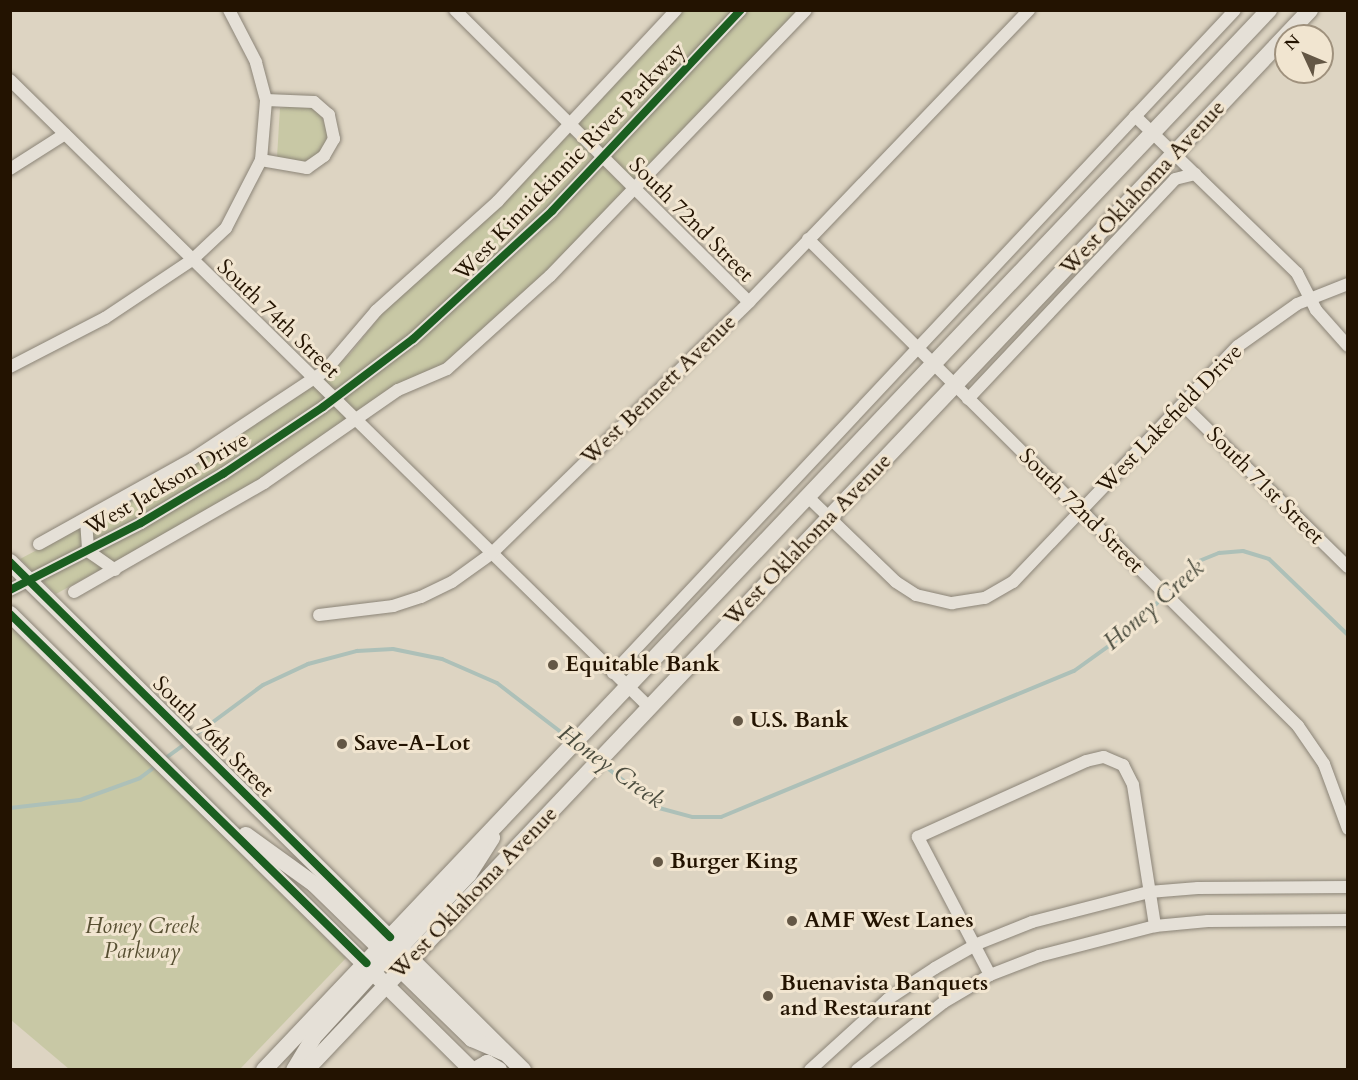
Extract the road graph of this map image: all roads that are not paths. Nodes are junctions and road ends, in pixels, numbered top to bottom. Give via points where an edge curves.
1 (229, 10) edge
2 (455, 10) edge
3 (676, 10) edge
4 (741, 10) edge
5 (806, 10) edge
6 (1029, 10) edge
7 (1235, 10) edge
8 (1310, 10) edge
9 (1264, 12) edge
10 (10, 80) edge
11 (266, 100) junction
12 (1136, 116) junction
13 (570, 126) junction
14 (1153, 133) junction
15 (65, 134) junction
16 (1174, 154) junction
17 (603, 158) junction
18 (261, 160) junction
19 (10, 170) edge
20 (1195, 174) junction
21 (636, 190) junction
22 (808, 239) junction
23 (192, 260) junction
24 (1347, 284) edge
25 (1311, 297) junction
26 (749, 302) junction
27 (1347, 346) edge
28 (917, 348) junction
29 (934, 365) junction
30 (10, 367) edge
31 (313, 378) junction
32 (955, 387) junction
33 (334, 399) junction
34 (968, 399) junction
35 (1183, 405) junction
36 (356, 421) junction
37 (808, 497) junction
38 (1081, 512) junction
39 (830, 519) junction
40 (86, 520) junction
41 (39, 544) dead end
42 (88, 551) junction
43 (491, 554) junction
44 (10, 562) edge
45 (1347, 567) edge
46 (115, 570) junction
47 (30, 581) junction
48 (10, 590) edge
49 (74, 592) dead end
50 (10, 614) edge
51 (319, 615) dead end
52 (613, 673) junction
53 (628, 687) junction
54 (650, 708) junction
55 (221, 819) junction
56 (1347, 829) edge
57 (1347, 887) edge
58 (1149, 892) junction
59 (1347, 920) edge
60 (1155, 926) junction
61 (976, 944) junction
62 (392, 954) junction
63 (376, 973) junction
64 (990, 975) junction
65 (264, 1070) edge
66 (294, 1070) edge
67 (306, 1070) edge
68 (474, 1070) edge
69 (499, 1070) edge
70 (523, 1070) edge
71 (810, 1070) edge
72 (857, 1070) edge

1 - 11 street via 256,62
2 - 13 street, South 72nd Street
3 - 13 street, West Kinnickinnic River Parkway
4 - 17 street, West Kinnickinnic River Parkway
5 - 21 street
6 - 22 street, West Bennett Avenue
7 - 12 street
8 - 16 main road, West Oklahoma Avenue
9 - 14 main road, West Oklahoma Avenue
10 - 15 street, South 74th Street
11 - 18 street
11 - 18 street via 314,102 329,115 334,139 324,156 307,168
12 - 14 street
12 - 28 street
13 - 17 street, South 72nd Street
13 - 31 street, West Kinnickinnic River Parkway via 490,208 381,306 337,359
14 - 16 street
14 - 29 main road, West Oklahoma Avenue
15 - 19 street
15 - 23 street, South 74th Street
16 - 20 street
16 - 32 main road, West Oklahoma Avenue
17 - 21 street, South 72nd Street
17 - 33 street, West Kinnickinnic River Parkway via 458,301
18 - 23 street via 226,228
20 - 25 street via 1298,273
20 - 34 street via 1175,179
21 - 26 street, South 72nd Street
21 - 36 street via 469,351 437,376 398,390
22 - 26 street, West Bennett Avenue
22 - 28 street, South 72nd Street
23 - 30 street via 105,318
23 - 31 street, South 74th Street
24 - 25 street, West Lakefield Drive
25 - 27 street via 1328,327
25 - 35 street, West Lakefield Drive via 1274,317 1238,346
26 - 43 street, West Bennett Avenue
28 - 29 street, South 72nd Street
28 - 52 street
29 - 32 street, South 72nd Street
29 - 37 main road, West Oklahoma Avenue
31 - 33 street, South 74th Street
31 - 40 street, West Jackson Drive via 192,459
32 - 34 street, South 72nd Street
32 - 39 main road, West Oklahoma Avenue
33 - 36 street, South 74th Street
33 - 42 street, West Jackson Drive via 182,500
34 - 38 street, South 72nd Street
35 - 38 street, West Lakefield Drive
35 - 45 street, South 71st Street
36 - 43 street, South 74th Street
36 - 46 street via 238,500
37 - 39 street, West Lakefield Drive
37 - 53 main road, West Oklahoma Avenue
38 - 39 street, West Lakefield Drive via 1013,582 986,598 952,603 916,595 896,582
38 - 56 street, South 72nd Street via 1298,726 1324,764
39 - 54 main road, West Oklahoma Avenue via 735,614
40 - 41 street, West Jackson Drive
40 - 42 street
42 - 46 street
42 - 47 street, West Jackson Drive
43 - 51 street, West Bennett Avenue via 421,597 393,606
43 - 52 street, South 74th Street
44 - 47 main road, South 76th Street
46 - 49 street
47 - 48 street, West Jackson Drive
47 - 62 main road, South 76th Street via 175,723
50 - 55 main road
52 - 53 street, South 74th Street
53 - 54 street, South 74th Street
53 - 62 main road, West Oklahoma Avenue via 503,816
54 - 62 main road, West Oklahoma Avenue via 582,780
55 - 62 main road via 292,866
55 - 63 main road
57 - 58 street
58 - 60 street
58 - 61 street via 1032,922
58 - 61 street via 1133,785 1123,765 1104,757 1086,761 918,837
59 - 60 street via 1208,921
60 - 64 street via 1095,938
61 - 64 street
61 - 71 street via 888,999
62 - 63 main road, West Oklahoma Avenue
62 - 63 main road
62 - 70 main road via 472,1039 506,1053
63 - 65 main road, West Oklahoma Avenue
63 - 66 main road via 313,1038
63 - 67 main road, West Oklahoma Avenue
63 - 68 main road
64 - 72 street via 896,1035
68 - 69 main road via 487,1063

